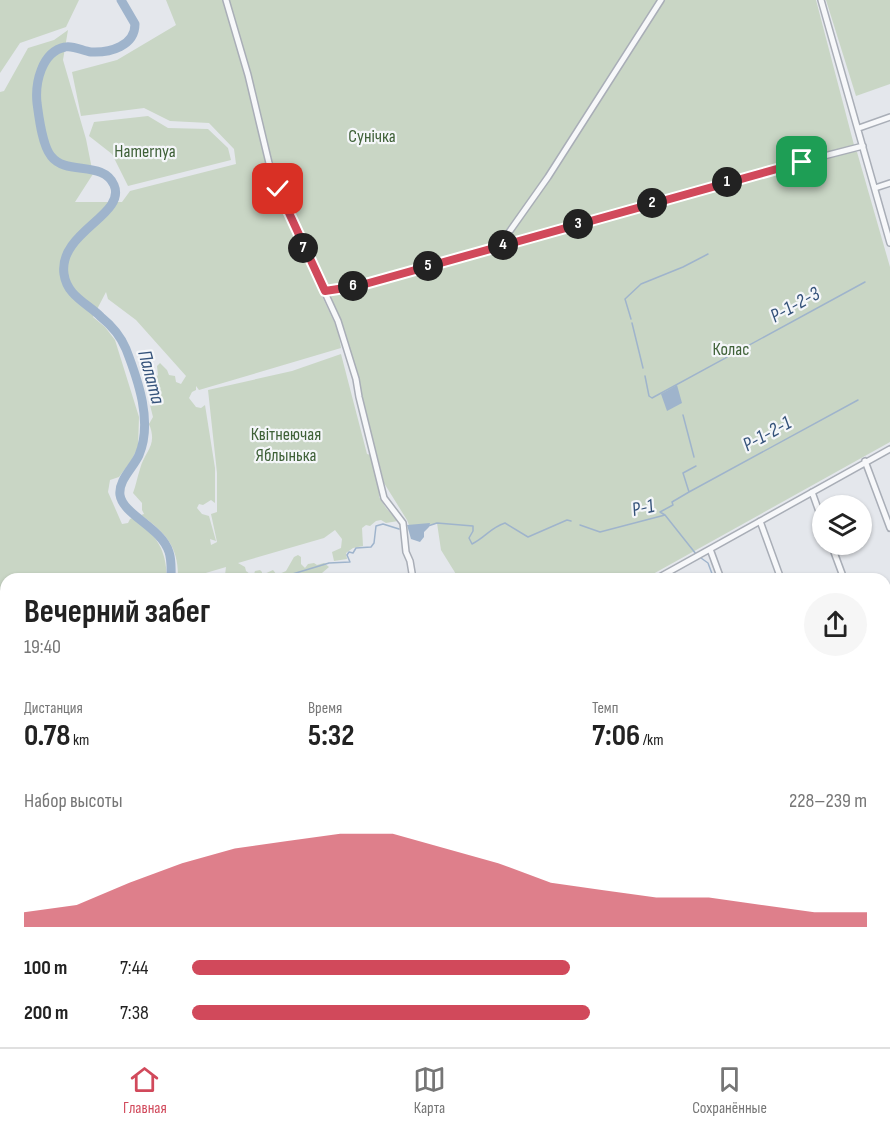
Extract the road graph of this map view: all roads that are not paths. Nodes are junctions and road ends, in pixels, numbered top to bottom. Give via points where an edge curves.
1 (226, 0) edge
2 (661, 0) edge
3 (821, 0) edge
4 (890, 117) edge
5 (859, 128) junction
6 (863, 146) junction
7 (890, 183) edge
8 (875, 189) junction
9 (890, 243) edge
10 (500, 245) junction
11 (325, 291) junction
12 (890, 449) edge
13 (865, 461) junction
14 (812, 492) junction
15 (813, 495) edge
16 (759, 521) junction
17 (890, 528) edge
18 (710, 549) junction
19 (835, 555) edge
20 (412, 573) edge
21 (667, 573) edge
22 (719, 573) edge
23 (779, 573) edge
24 (842, 573) edge

1 - 11 street via 269,163
2 - 10 street
3 - 5 street
4 - 5 street
5 - 6 street
6 - 8 street
6 - 10 street
7 - 8 street
8 - 9 street
10 - 11 street via 358,286
11 - 20 street via 356,379 384,498 404,529
12 - 13 street
13 - 14 street
13 - 17 street
14 - 15 street
14 - 16 street
16 - 18 street
16 - 23 street
18 - 21 street
18 - 22 street
19 - 24 street

